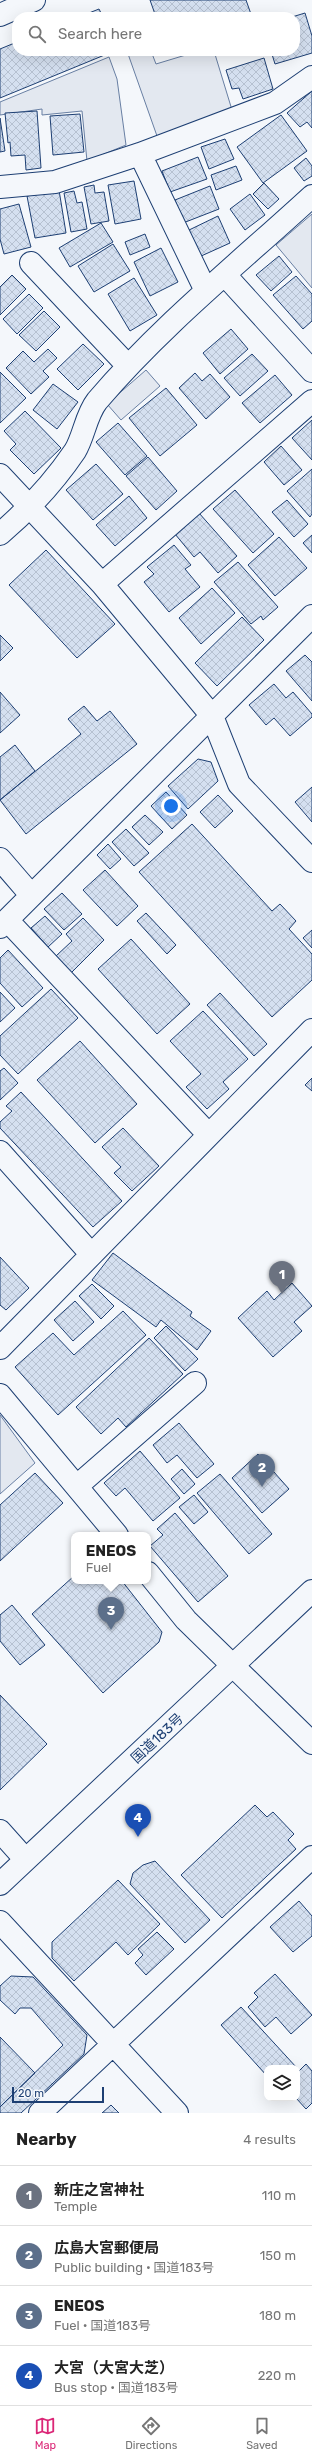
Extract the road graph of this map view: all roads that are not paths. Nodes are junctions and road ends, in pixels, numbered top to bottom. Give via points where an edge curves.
1 (34, 0) edge
2 (0, 16) edge
3 (312, 77) edge
4 (140, 154) junction
5 (0, 187) edge
6 (312, 196) edge
7 (31, 263) dead end
8 (226, 275) junction
9 (206, 291) junction
10 (128, 366) junction
11 (312, 371) edge
12 (312, 401) edge
13 (0, 476) edge
14 (30, 508) junction
15 (0, 534) edge
16 (102, 584) junction
17 (312, 616) edge
18 (212, 716) junction
19 (0, 859) edge
20 (312, 861) edge
21 (31, 895) junction
22 (4, 924) edge
23 (312, 1030) edge
24 (208, 1134) junction
25 (0, 1152) edge
26 (91, 1254) junction
27 (0, 1348) edge
28 (195, 1383) dead end
29 (0, 1395) edge
30 (77, 1486) junction
31 (115, 1532) edge
32 (151, 1577) edge
33 (312, 1591) edge
34 (232, 1666) junction
35 (312, 1744) edge
36 (0, 1831) edge
37 (312, 1857) edge
38 (25, 1859) junction
39 (0, 1884) edge
40 (0, 1922) edge
41 (114, 2044) junction
42 (40, 2113) edge
43 (177, 2113) edge

1 - 2 main road
3 - 4 main road via 275,103
4 - 5 main road via 55,182
4 - 9 main road
6 - 8 main road
7 - 10 main road
8 - 9 main road
8 - 11 main road
9 - 10 main road
10 - 14 main road via 95,403 75,450
12 - 16 main road
13 - 14 main road
14 - 15 main road
14 - 16 main road
16 - 18 main road
17 - 18 main road
18 - 20 main road via 239,784
18 - 21 main road
19 - 21 main road
21 - 22 main road
22 - 24 main road
23 - 24 main road
24 - 26 main road
25 - 26 main road
26 - 27 main road
28 - 30 main road
29 - 30 main road
30 - 31 main road
32 - 34 main road via 186,1620
33 - 34 main road, 国道183号
34 - 35 main road
34 - 38 main road, 国道183号
36 - 38 main road
37 - 41 main road
38 - 39 main road, 国道183号
40 - 41 main road
41 - 42 main road
41 - 43 main road

